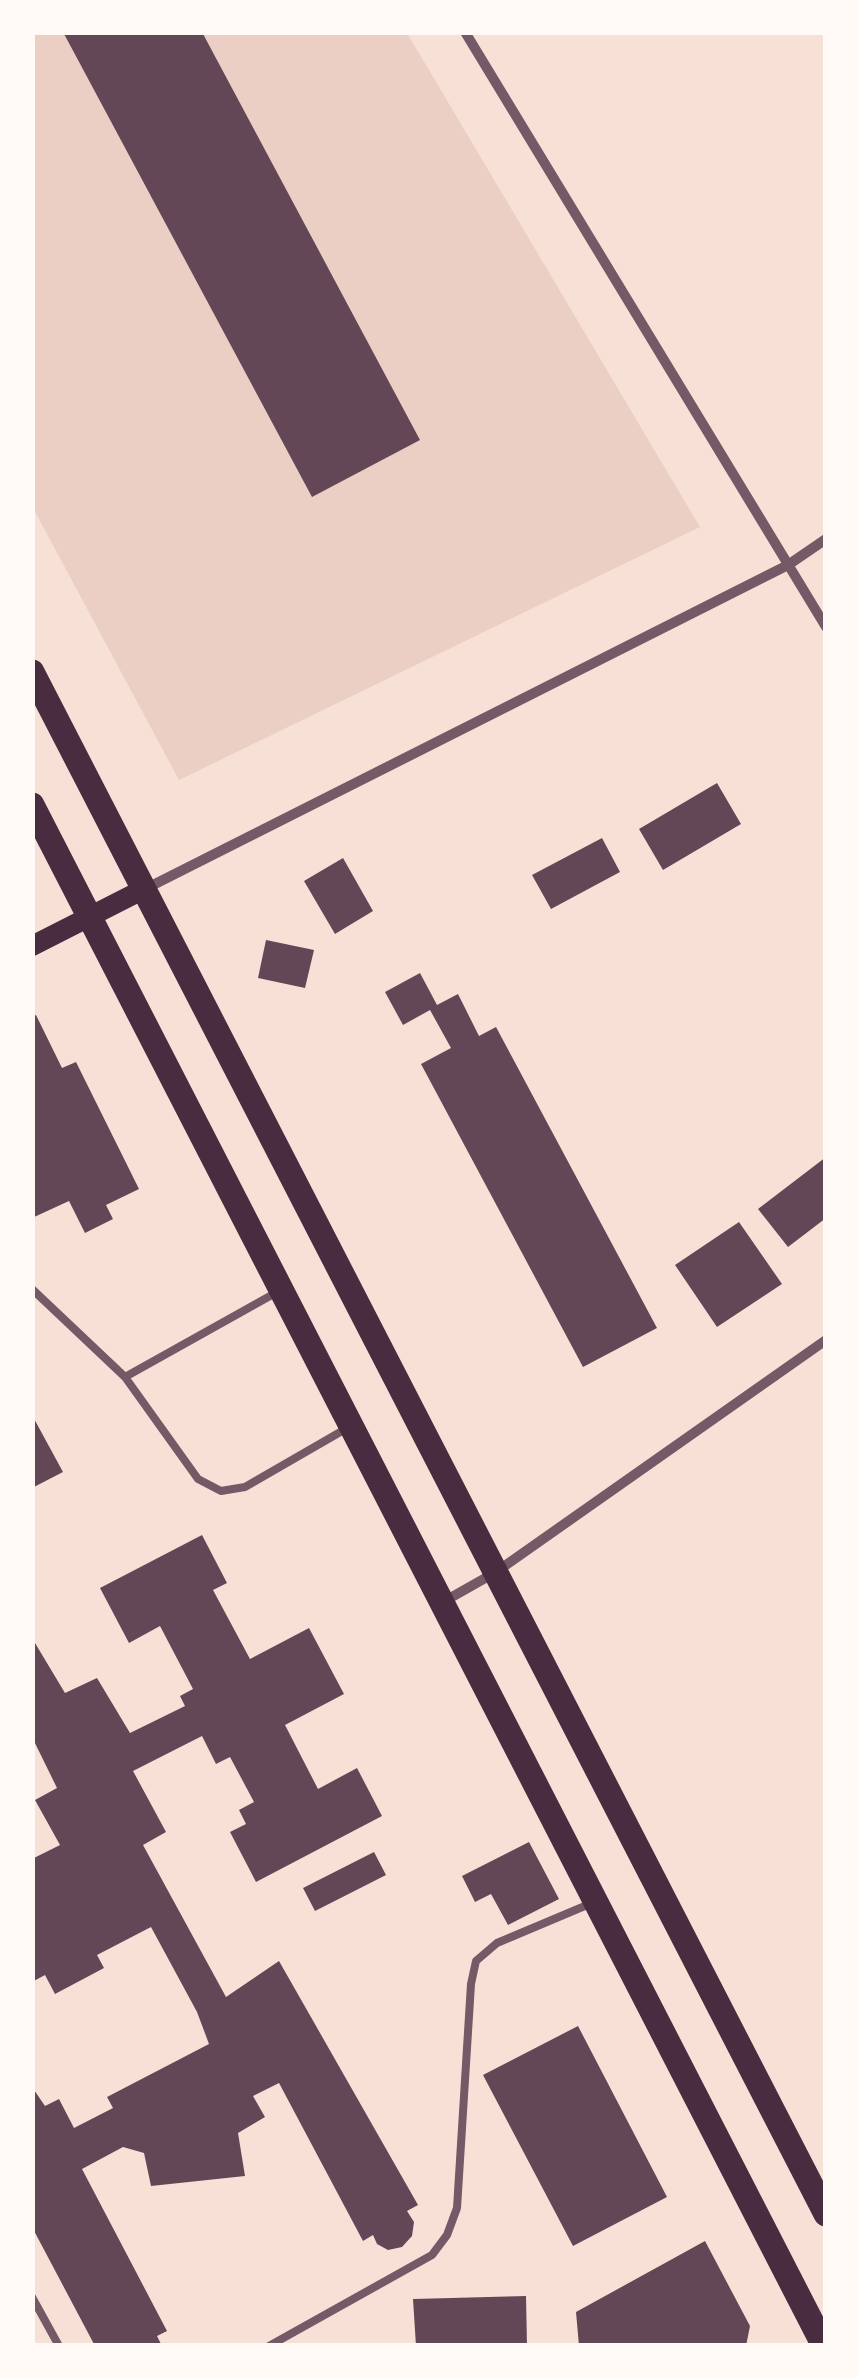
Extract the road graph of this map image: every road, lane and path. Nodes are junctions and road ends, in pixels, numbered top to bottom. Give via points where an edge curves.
1 (465, 32) edge
2 (826, 539) edge
3 (788, 566) junction
4 (826, 627) edge
5 (32, 672) edge
6 (32, 804) edge
7 (146, 888) junction
8 (92, 914) junction
9 (32, 946) edge
10 (32, 1288) edge
11 (283, 1289) junction
12 (826, 1340) edge
13 (126, 1376) junction
14 (353, 1425) junction
15 (496, 1572) junction
16 (443, 1602) junction
17 (596, 1901) junction
18 (826, 2214) edge
19 (32, 2297) edge
20 (58, 2346) edge
21 (269, 2346) edge
22 (824, 2346) edge

1 - 3 street
2 - 3 street
3 - 4 street
3 - 7 street
5 - 7 main road
6 - 8 main road
7 - 8 main road
7 - 15 main road
8 - 9 main road
8 - 11 main road
10 - 13 lane
11 - 13 lane
11 - 14 main road
12 - 15 street
13 - 14 lane via 198,1479 222,1491 246,1488
14 - 16 main road
15 - 16 street
15 - 18 main road
16 - 17 main road
17 - 21 lane via 497,1942 476,1961 457,2208 447,2236 432,2255
17 - 22 main road
19 - 20 lane

